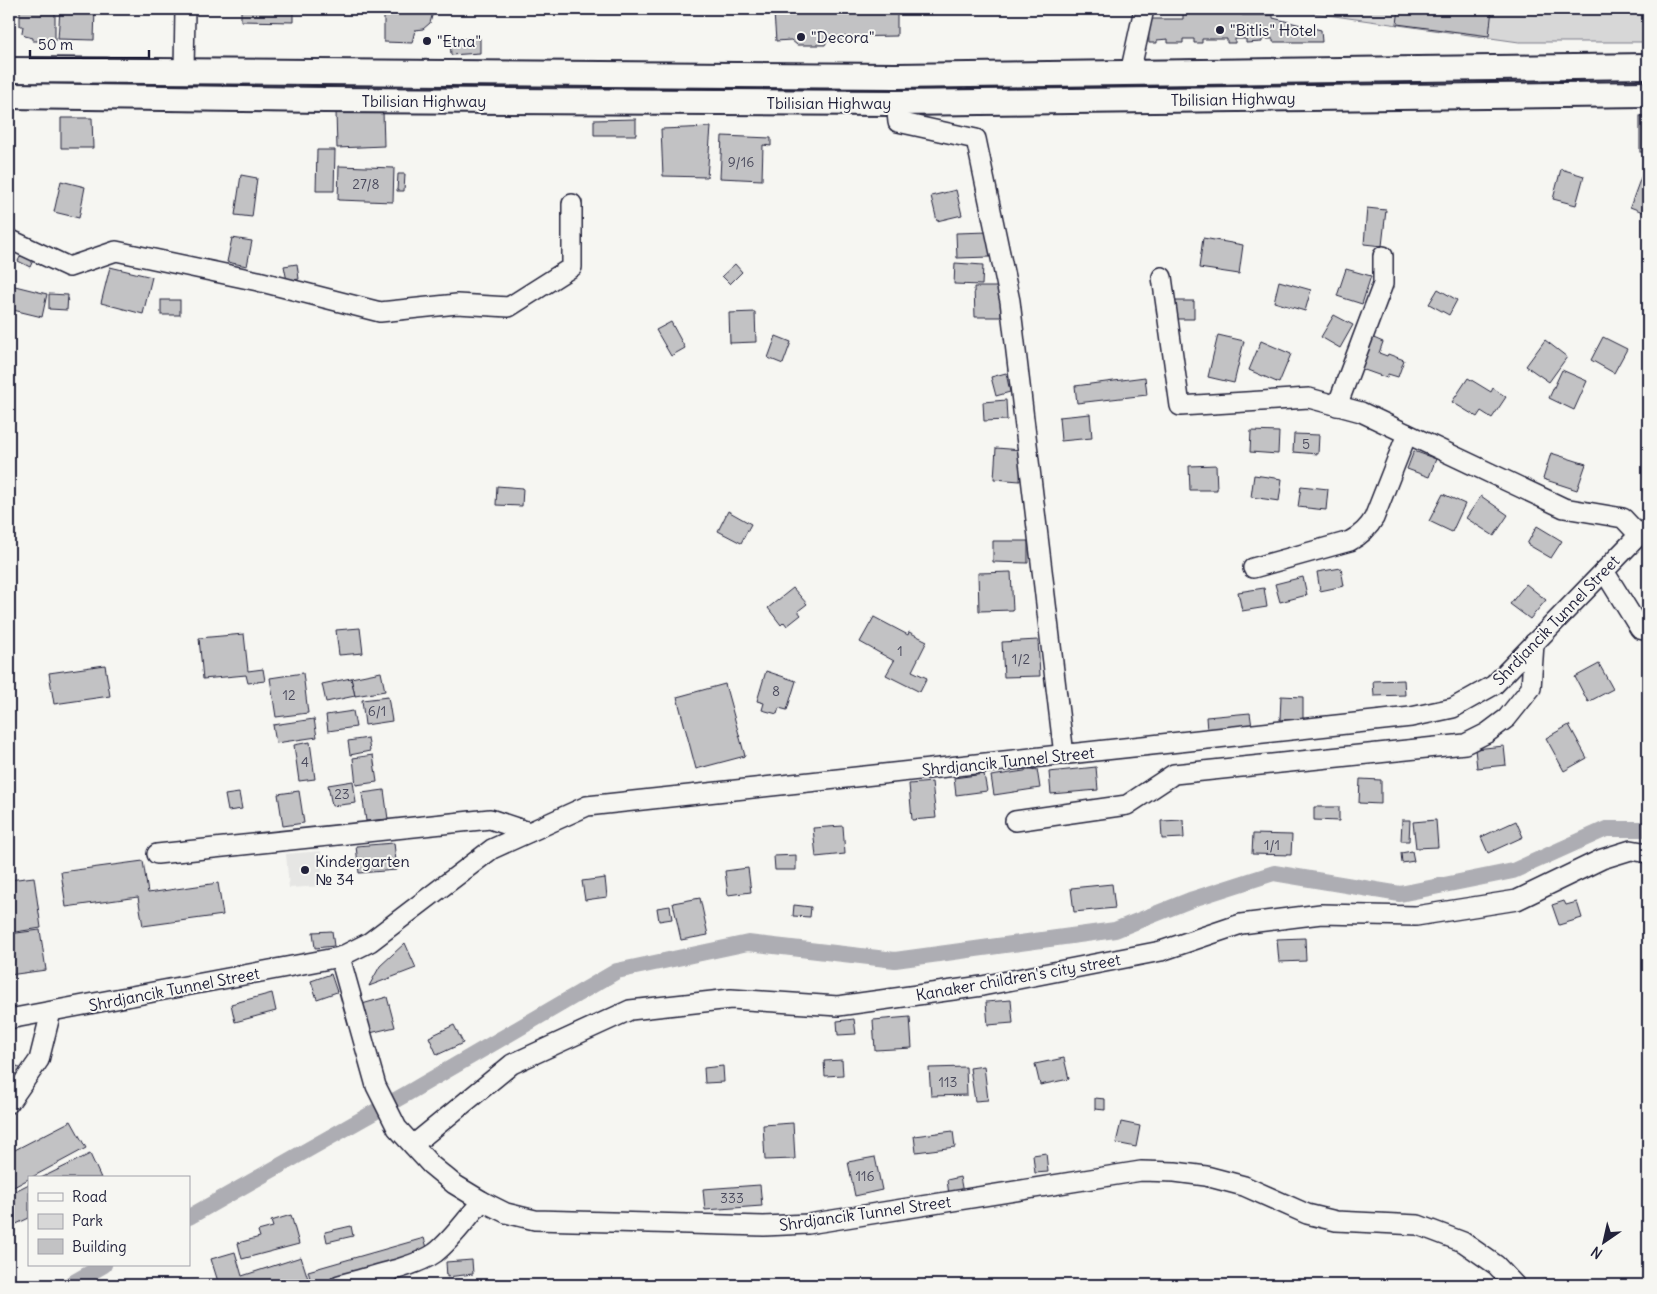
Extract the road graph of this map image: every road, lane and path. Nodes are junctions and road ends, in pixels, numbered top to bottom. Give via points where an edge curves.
1 (185, 9) edge
2 (1144, 9) edge
3 (1648, 66) edge
4 (9, 70) edge
5 (184, 71) junction
6 (1130, 73) junction
7 (1648, 94) edge
8 (9, 96) edge
9 (896, 103) junction
10 (572, 204) dead end
11 (9, 239) edge
12 (1383, 256) dead end
13 (1162, 277) dead end
14 (1337, 406) junction
15 (1407, 434) junction
16 (1644, 532) edge
17 (1253, 568) dead end
18 (1604, 571) junction
19 (1648, 631) edge
20 (1534, 643) junction
21 (1064, 755) junction
22 (1015, 821) dead end
23 (529, 832) junction
24 (1648, 853) edge
25 (157, 854) dead end
26 (340, 957) junction
27 (51, 1012) junction
28 (9, 1019) edge
29 (9, 1102) edge
30 (413, 1145) junction
31 (482, 1201) junction
32 (339, 1285) edge
33 (1516, 1285) edge

1 - 5 street
2 - 6 street
3 - 6 main road, Tbilisian Highway
4 - 5 main road, Tbilisian Highway
5 - 6 main road, Tbilisian Highway via 886,76
7 - 9 main road, Tbilisian Highway
8 - 9 main road, Tbilisian Highway
9 - 21 street via 898,122 976,139 1010,301
10 - 11 street via 572,267 509,307 457,304 380,312 258,281 116,251 69,267
12 - 14 street via 1383,284
13 - 14 street via 1180,406 1309,398
14 - 15 street via 1361,412
15 - 16 street via 1564,508 1623,518
15 - 17 street via 1374,518 1360,536
16 - 18 street, Shrdjancik Tunnel Street
18 - 19 street via 1640,629
18 - 20 street, Shrdjancik Tunnel Street
20 - 21 street, Shrdjancik Tunnel Street via 1494,685 1453,708 1411,717
20 - 22 street via 1531,688 1507,718 1465,744 1174,774 1127,804
21 - 23 street, Shrdjancik Tunnel Street via 587,806
23 - 25 street via 490,819
23 - 26 street, Shrdjancik Tunnel Street via 492,850 370,942
24 - 30 street, Kanaker children's city street via 1632,850 1602,859 1517,900 1416,916 1322,914 1241,924 1161,951 982,986 838,1006 731,998 630,1010 512,1064
26 - 27 street, Shrdjancik Tunnel Street
26 - 30 street, Shrdjancik Tunnel Street via 376,1086 397,1128
27 - 28 street, Shrdjancik Tunnel Street
27 - 29 street via 39,1060
30 - 31 street, Shrdjancik Tunnel Street via 454,1184
31 - 32 street via 434,1254
31 - 33 street, Shrdjancik Tunnel Street via 506,1213 535,1220 808,1224 1141,1171 1176,1172 1244,1186 1307,1214 1336,1221 1418,1225 1463,1242 1496,1265

